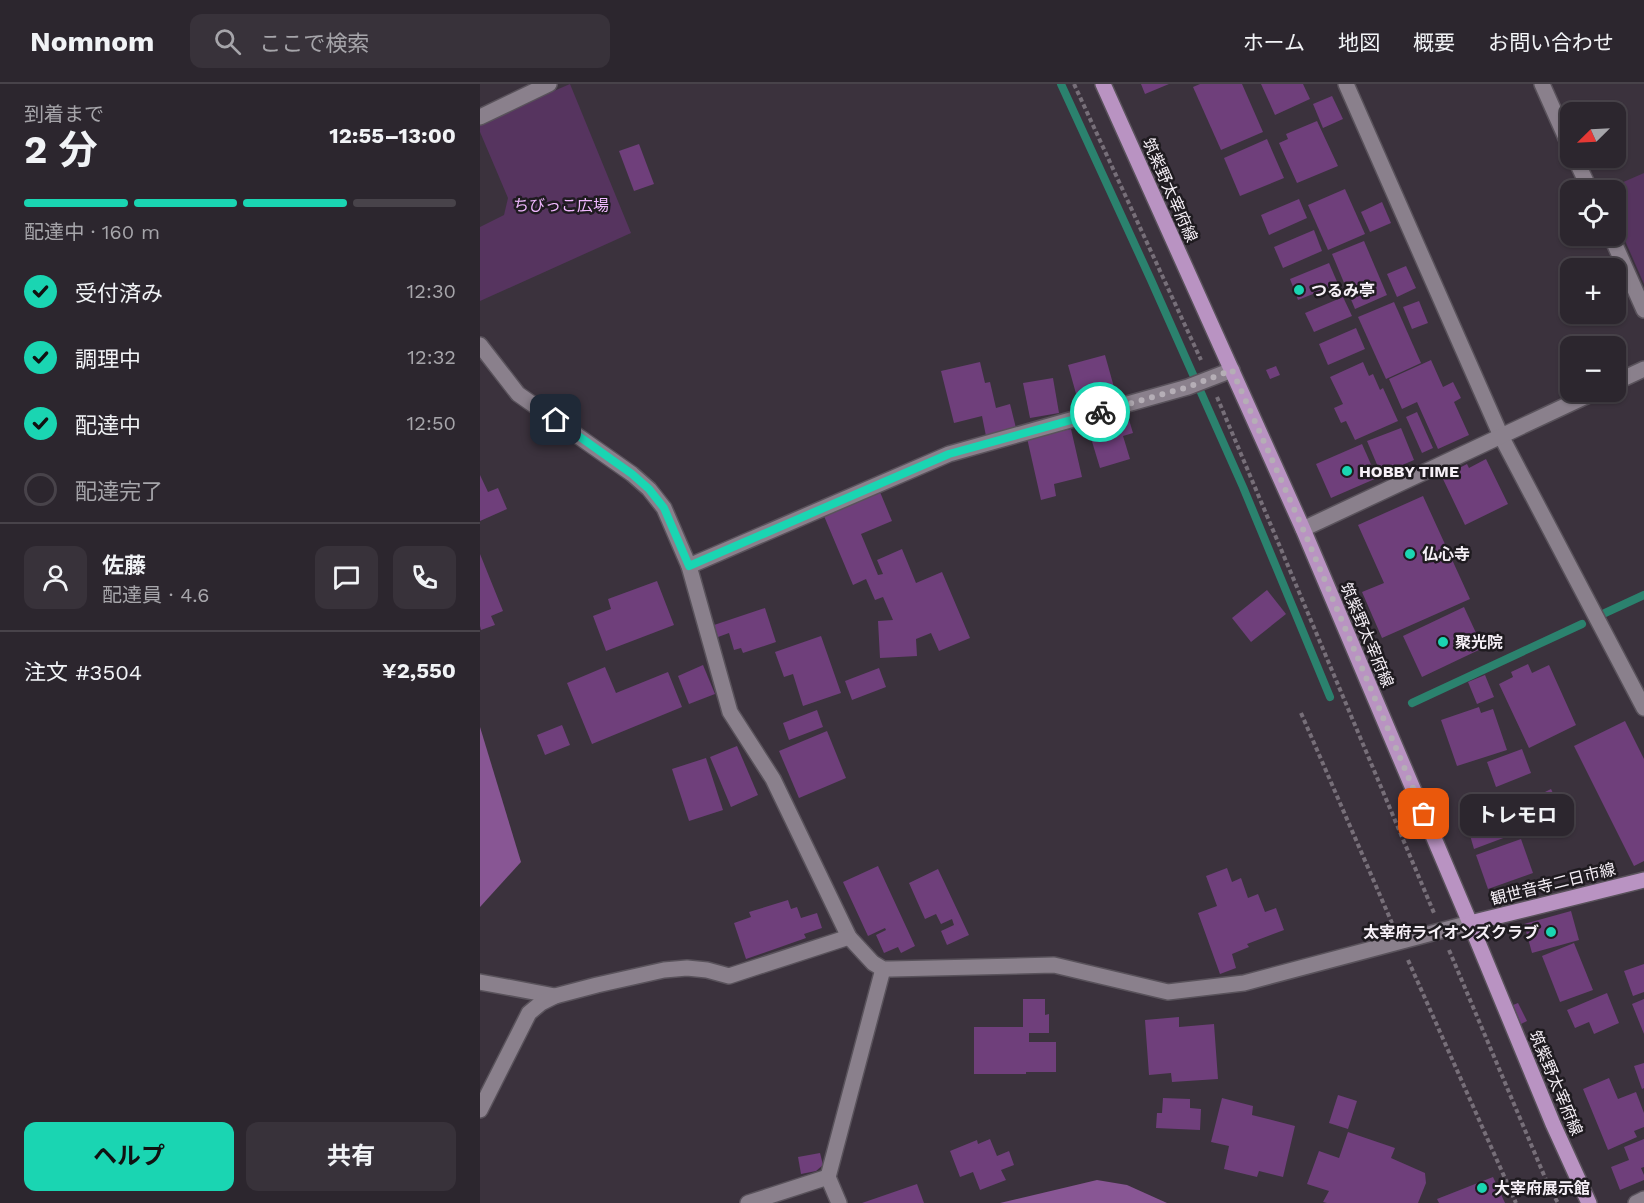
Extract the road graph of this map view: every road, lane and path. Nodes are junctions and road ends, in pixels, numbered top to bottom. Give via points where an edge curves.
1 (549, 84) edge
2 (1074, 84) edge
3 (1103, 84) edge
4 (1346, 84) edge
5 (1542, 84) edge
6 (480, 117) edge
7 (1560, 124) edge
8 (1615, 246) edge
9 (1644, 310) edge
10 (480, 345) edge
11 (1644, 369) edge
12 (1232, 370) junction
13 (1626, 377) edge
14 (1200, 382) junction
15 (1574, 402) edge
16 (1501, 436) junction
17 (1303, 529) junction
18 (689, 566) junction
19 (1644, 708) edge
20 (1644, 880) edge
21 (1470, 923) junction
22 (1441, 931) junction
23 (849, 937) junction
24 (883, 969) junction
25 (480, 982) edge
26 (555, 996) junction
27 (480, 1110) edge
28 (828, 1177) junction
29 (1644, 1199) edge
30 (748, 1203) edge
31 (839, 1203) edge
32 (1558, 1203) edge
33 (1589, 1203) edge
34 (1636, 1203) edge

1 - 6 street
2 - 14 path
3 - 12 main road, 筑紫野太宰府線
4 - 16 street
5 - 7 street
8 - 9 street
10 - 18 street via 518,394 649,489 664,508
11 - 13 street
12 - 14 street
12 - 17 main road, 筑紫野太宰府線
14 - 18 street via 949,454
14 - 22 path
15 - 16 street
16 - 17 street
16 - 19 street
17 - 21 main road, 筑紫野太宰府線
18 - 23 street via 730,712 773,779
20 - 21 main road, 観世音寺二日市線
21 - 22 street
21 - 33 main road, 筑紫野太宰府線
22 - 24 street via 1244,983 1167,992 1054,965
22 - 32 path
23 - 24 street
23 - 26 street via 729,976 687,968 664,970
24 - 28 street
25 - 26 street
26 - 27 street via 529,1013
28 - 30 street
28 - 31 street
29 - 34 street

